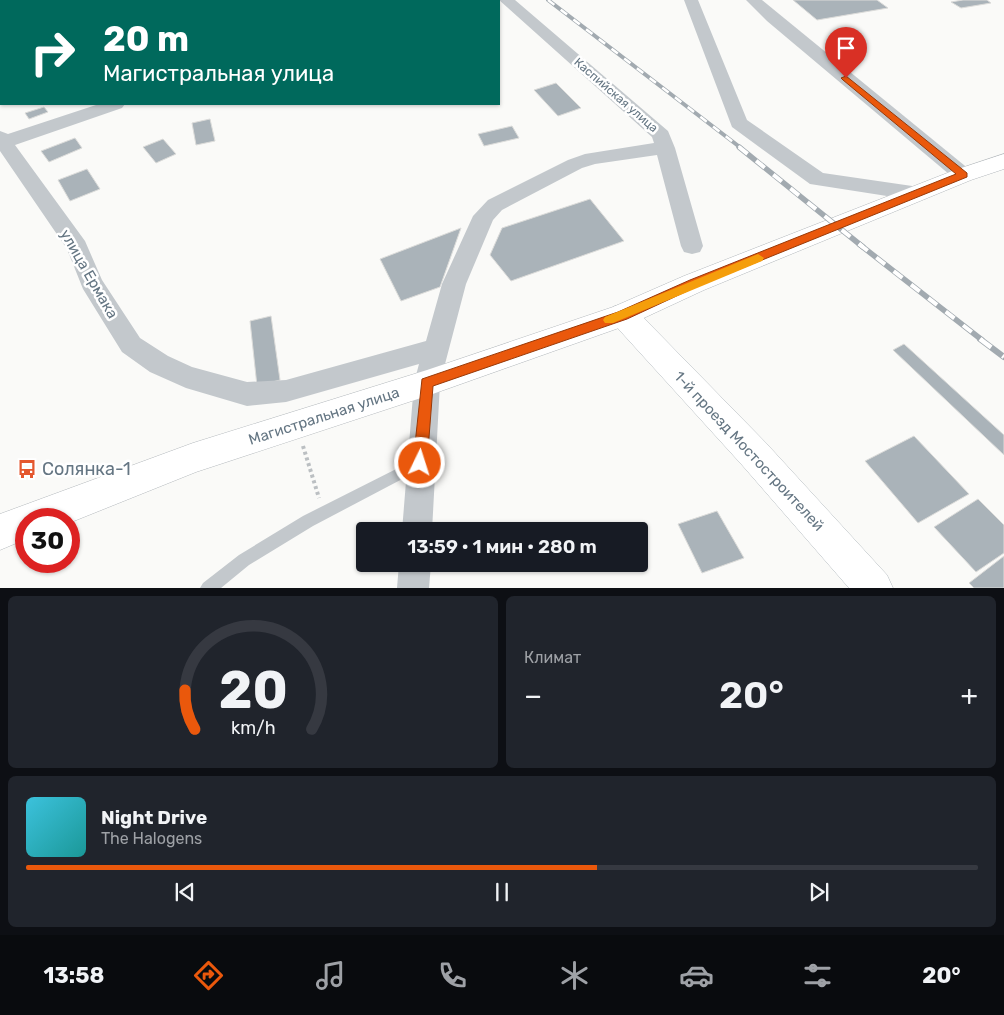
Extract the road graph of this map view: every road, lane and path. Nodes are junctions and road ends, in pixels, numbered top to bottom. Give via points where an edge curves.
1 (690, 0) edge
2 (753, 0) edge
3 (511, 5) edge
4 (500, 12) edge
5 (113, 105) edge
6 (2, 140) edge
7 (665, 148) junction
8 (1004, 162) edge
9 (963, 175) junction
10 (919, 194) junction
11 (692, 246) dead end
12 (623, 315) junction
13 (435, 349) junction
14 (427, 383) junction
15 (296, 425) junction
16 (420, 463) junction
17 (64, 508) edge
18 (324, 513) junction
19 (417, 522) edge
20 (15, 526) edge
21 (0, 532) edge
22 (414, 572) edge
23 (208, 588) edge
24 (413, 588) edge
25 (874, 588) edge

1 - 10 street via 739,123 817,179
2 - 9 street
3 - 4 street
3 - 7 street, Каспийская улица via 661,135
5 - 6 street
6 - 13 street, улица Ермака via 77,247 91,283 131,345 159,364 186,377 247,394 286,391
7 - 11 street, Каспийская улица
7 - 13 street via 592,158 574,164 495,205 484,216 454,284
8 - 9 main road, Магистральная улица
9 - 10 main road, Магистральная улица
10 - 12 main road, Магистральная улица via 694,283
12 - 14 main road, Магистральная улица
12 - 25 main road, 1-й проезд Мостостроителей
13 - 14 street
14 - 15 main road, Магистральная улица
14 - 16 street
15 - 17 main road, Магистральная улица via 193,458
15 - 18 path
16 - 18 lane
16 - 19 street
18 - 23 lane via 244,560
20 - 21 main road
22 - 24 street

